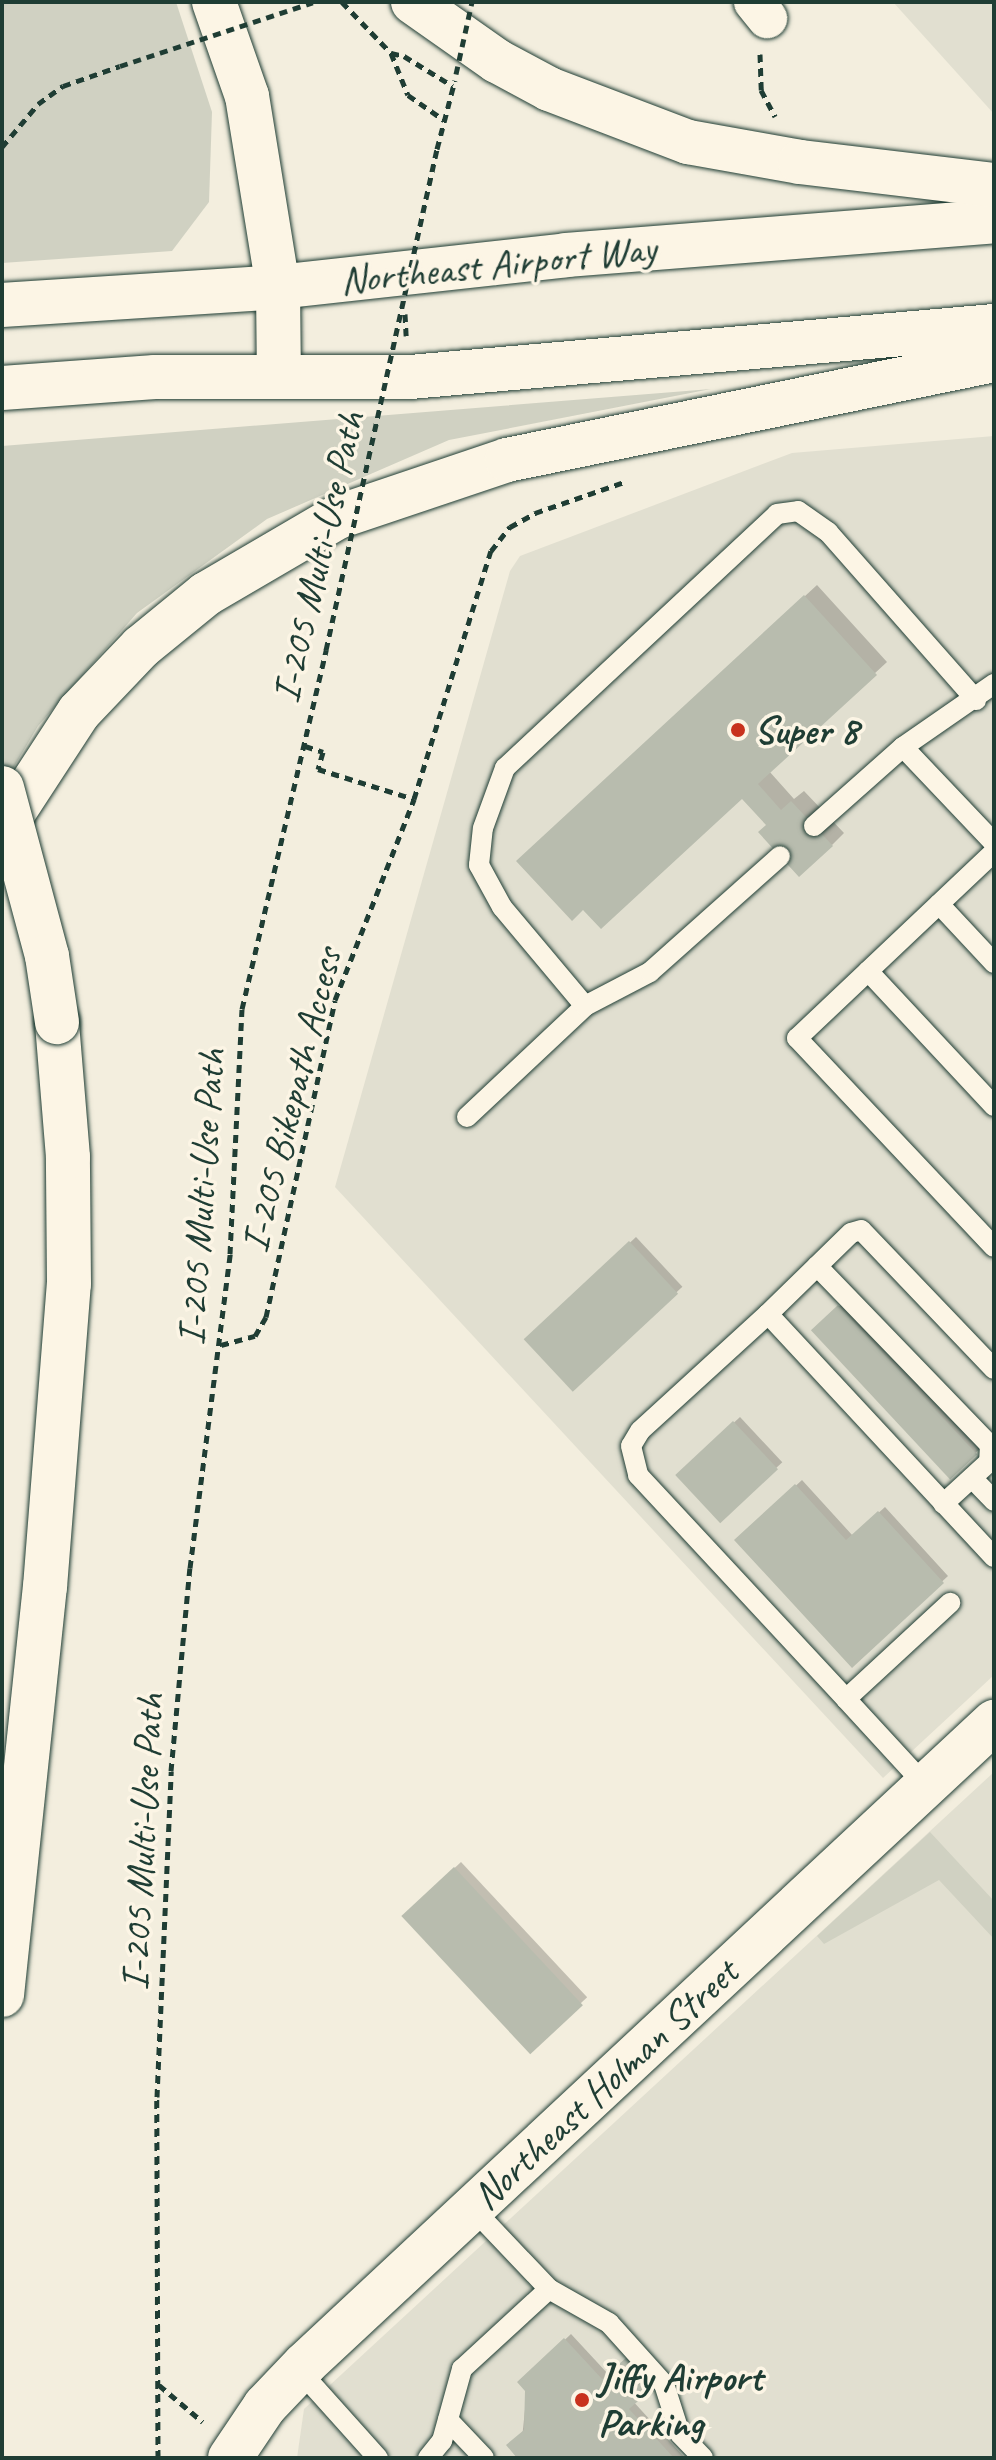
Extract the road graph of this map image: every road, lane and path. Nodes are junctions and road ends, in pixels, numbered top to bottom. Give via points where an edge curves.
1 (214, 2) edge
2 (313, 2) edge
3 (342, 2) edge
4 (413, 2) edge
5 (472, 2) edge
6 (761, 10) edge
7 (391, 53) junction
8 (453, 86) junction
9 (444, 120) junction
10 (2, 147) edge
11 (800, 162) junction
12 (994, 185) edge
13 (994, 221) edge
14 (401, 273) junction
15 (278, 287) junction
16 (2, 305) edge
17 (994, 326) edge
18 (994, 360) edge
19 (279, 377) junction
20 (410, 377) junction
21 (2, 388) edge
22 (629, 481) dead end
23 (994, 684) edge
24 (976, 700) junction
25 (305, 746) junction
26 (903, 747) junction
27 (2, 788) edge
28 (414, 799) junction
29 (814, 826) dead end
30 (2, 830) edge
31 (994, 843) edge
32 (994, 852) edge
33 (780, 856) dead end
34 (939, 904) junction
35 (994, 963) edge
36 (868, 971) junction
37 (585, 1006) junction
38 (994, 1106) edge
39 (467, 1117) dead end
40 (994, 1247) edge
41 (817, 1266) junction
42 (768, 1314) junction
43 (221, 1345) junction
44 (994, 1369) edge
45 (972, 1478) junction
46 (994, 1501) edge
47 (943, 1504) junction
48 (994, 1557) edge
49 (950, 1603) dead end
50 (846, 1699) junction
51 (994, 1722) edge
52 (925, 1785) junction
53 (2, 1995) edge
54 (472, 2208) junction
55 (549, 2289) junction
56 (299, 2370) junction
57 (158, 2384) junction
58 (448, 2420) junction
59 (233, 2453) edge
60 (158, 2458) edge
61 (378, 2458) edge
62 (428, 2458) edge
63 (484, 2458) edge
64 (703, 2458) edge

1 - 15 main road via 247,96
2 - 10 path, bridge via 63,86 38,104
3 - 7 path
4 - 11 main road via 497,61 607,115 688,142
5 - 8 path, I-205 Multi-Use Path, bridge
6 - 11 path via 761,90
7 - 8 path
7 - 9 path via 408,95
8 - 9 path, I-205 Multi-Use Path
9 - 25 path, I-205 Multi-Use Path, bridge
11 - 12 main road
13 - 14 main road, Northeast Airport Way
14 - 15 main road, Northeast Airport Way
14 - 20 path
15 - 16 main road, Northeast Airport Way
15 - 19 main road
17 - 20 main road
18 - 30 main road via 507,460 338,517 206,594 141,647 79,712
19 - 20 main road
19 - 21 main road via 155,377
22 - 28 path, I-205 Bikepath Access via 535,513 510,527 491,551
23 - 24 lane
24 - 26 lane
24 - 37 lane via 828,532 798,511 777,514 505,768 483,828 479,865 502,907
25 - 28 path via 323,752 318,769
25 - 43 path, I-205 Multi-Use Path via 242,1009
26 - 29 lane
26 - 31 lane
27 - 53 main road, bridge via 47,956 57,1022 68,1157 69,1284 45,1587
28 - 43 path, I-205 Bikepath Access via 335,1000 266,1317 255,1336
32 - 34 lane
33 - 37 lane via 650,972
34 - 35 lane
34 - 36 lane
36 - 38 lane
36 - 40 lane via 797,1038
37 - 39 lane
41 - 42 lane
41 - 44 lane via 861,1230
41 - 45 lane via 990,1445 989,1462
42 - 47 lane
42 - 50 lane via 640,1431 631,1446 631,1461
43 - 57 path, I-205 Multi-Use Path via 190,1568 171,1771 157,2097
45 - 46 lane
45 - 47 lane
47 - 48 lane
49 - 50 lane
50 - 52 lane
51 - 52 main road, Northeast Holman Street
52 - 54 main road, Northeast Holman Street
54 - 55 lane
54 - 56 main road, Northeast Holman Street
55 - 58 lane via 462,2369
55 - 64 lane via 609,2323 664,2384 680,2434
56 - 59 main road, Northeast Holman Street
56 - 61 lane
57 - 59 path
57 - 60 path, I-205 Multi-Use Path
58 - 62 lane via 442,2441
58 - 63 lane

